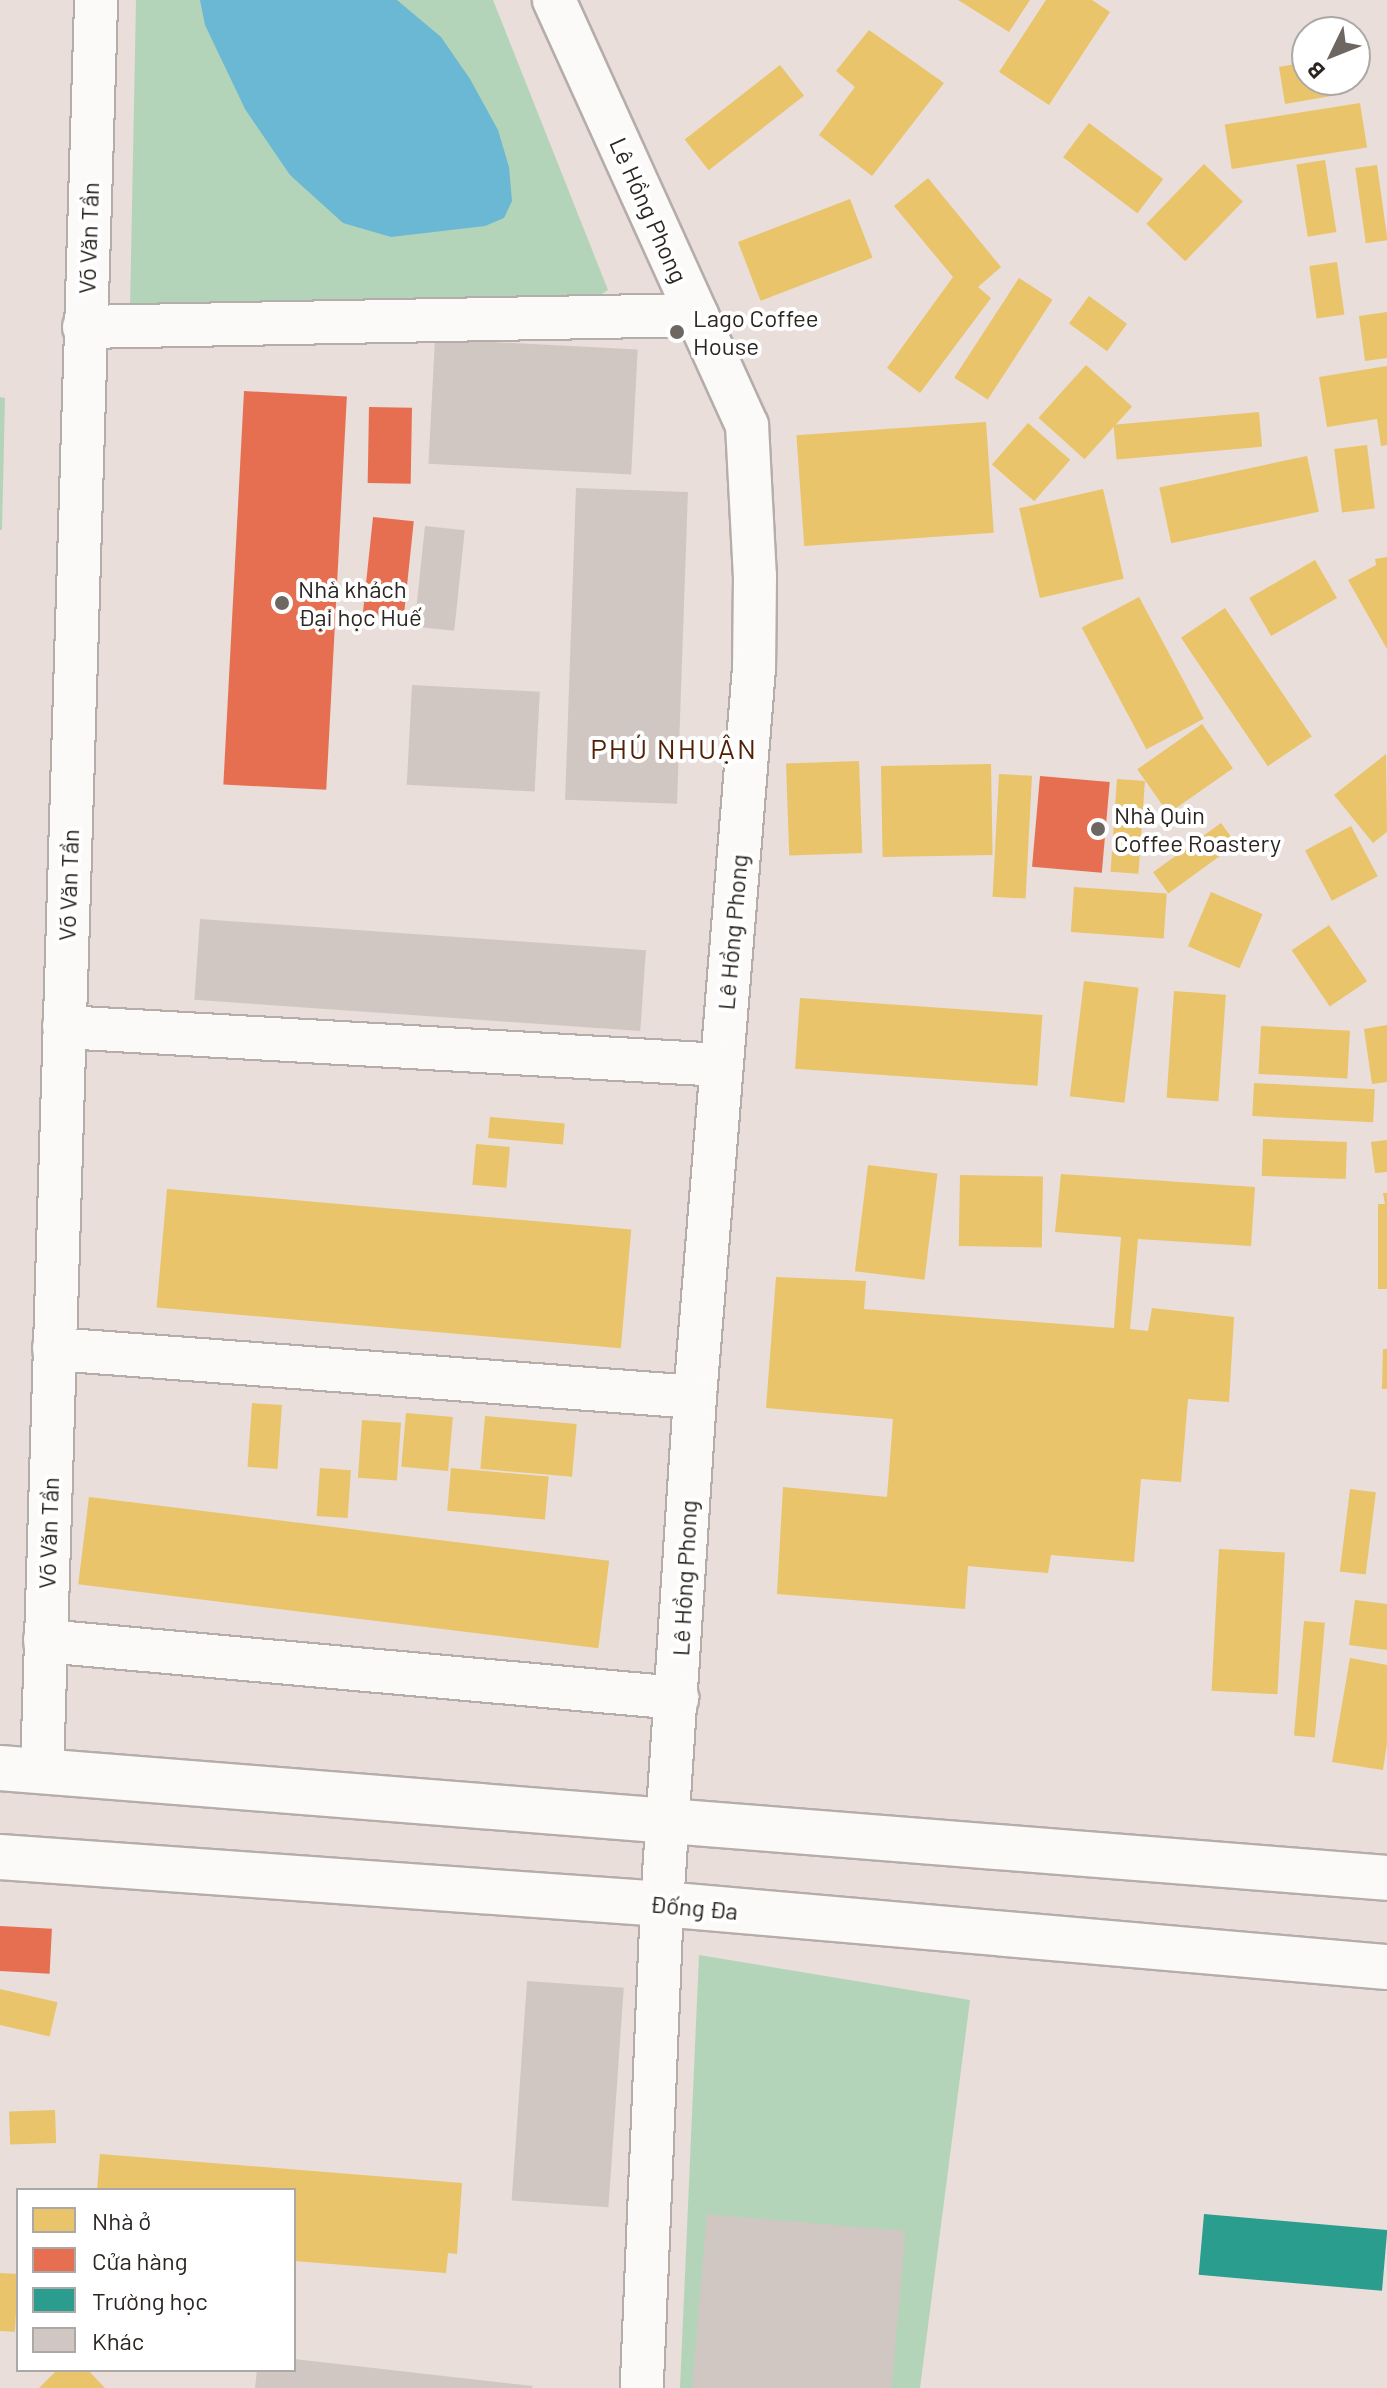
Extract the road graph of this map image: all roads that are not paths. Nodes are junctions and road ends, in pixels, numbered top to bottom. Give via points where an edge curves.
1 (96, 0) edge
2 (554, 0) edge
3 (697, 315) junction
4 (84, 327) junction
5 (64, 1027) junction
6 (721, 1065) junction
7 (54, 1349) junction
8 (695, 1397) junction
9 (45, 1641) junction
10 (677, 1698) junction
11 (21, 1769) edge
12 (669, 1819) junction
13 (0, 1857) edge
14 (1387, 1878) edge
15 (662, 1904) junction
16 (1387, 1967) edge
17 (642, 2388) edge

1 - 4 street, Võ Văn Tần
2 - 3 street, Lê Hồng Phong
3 - 4 street
3 - 6 street, Lê Hồng Phong via 747,425 755,576 754,668
4 - 5 street, Võ Văn Tần
5 - 6 street
5 - 7 street, Võ Văn Tần
6 - 8 street, Lê Hồng Phong
7 - 8 street
7 - 9 street, Võ Văn Tần
8 - 10 street, Lê Hồng Phong
9 - 10 street
9 - 11 street, Võ Văn Tần
10 - 12 street, Lê Hồng Phong
11 - 12 street
12 - 14 street
12 - 15 street, Lê Hồng Phong
13 - 15 street, Đống Đa
15 - 16 street, Đống Đa
15 - 17 street, Lê Hồng Phong

